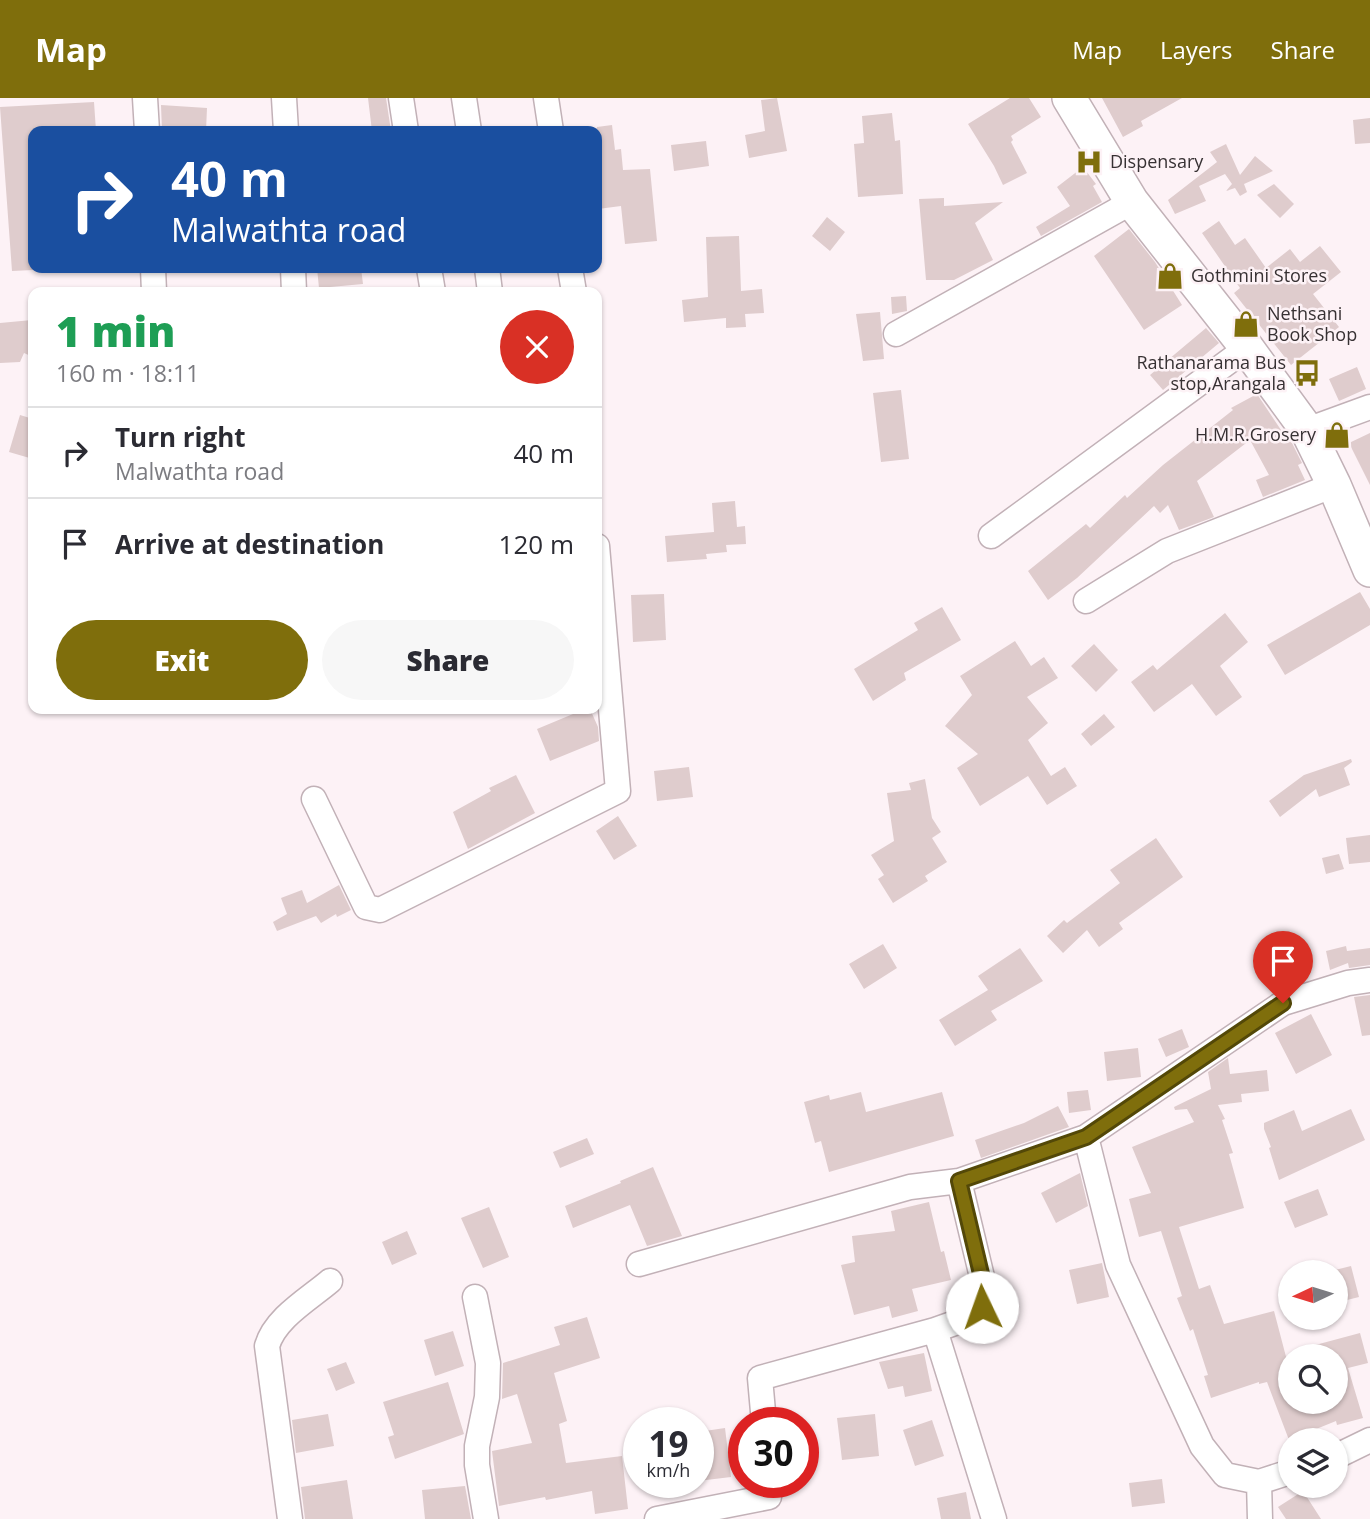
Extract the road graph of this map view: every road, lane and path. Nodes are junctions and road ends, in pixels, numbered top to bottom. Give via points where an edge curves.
1 (145, 98) edge
2 (284, 98) edge
3 (401, 98) edge
4 (464, 98) edge
5 (546, 98) edge
6 (1069, 98) edge
7 (147, 126) edge
8 (286, 126) edge
9 (405, 126) edge
10 (468, 126) edge
11 (550, 126) edge
12 (1132, 202) junction
13 (896, 334) dead end
14 (1247, 348) junction
15 (1370, 407) edge
16 (1307, 430) junction
17 (1334, 485) junction
18 (991, 536) dead end
19 (1370, 570) edge
20 (1086, 601) dead end
21 (602, 604) edge
22 (314, 799) dead end
23 (1370, 980) edge
24 (1086, 1137) junction
25 (959, 1181) junction
26 (639, 1264) dead end
27 (330, 1281) dead end
28 (475, 1297) dead end
29 (935, 1330) junction
30 (763, 1407) edge
31 (1370, 1440) edge
32 (1348, 1451) edge
33 (1278, 1476) edge
34 (1259, 1482) junction
35 (767, 1498) edge
36 (736, 1511) edge
37 (290, 1519) edge
38 (486, 1519) edge
39 (656, 1519) edge
40 (994, 1519) edge
41 (1260, 1519) edge

1 - 7 street
2 - 8 street
3 - 9 street
4 - 10 street
5 - 11 street
6 - 12 main road
12 - 13 street
12 - 14 main road
14 - 16 main road
14 - 18 street
15 - 16 street
16 - 17 main road
17 - 19 main road
17 - 20 street via 1167,551
21 - 22 street via 618,791 380,910 366,906
23 - 24 street via 1283,1003
24 - 25 street
24 - 34 street via 1118,1265 1202,1446 1224,1475
25 - 26 street via 909,1187
25 - 29 street via 982,1278 982,1307 966,1319
27 - 37 street via 279,1325 267,1346
28 - 38 street via 488,1363 477,1447
29 - 30 street via 761,1378
29 - 40 street
31 - 32 street
33 - 34 street
34 - 41 street
35 - 36 street
36 - 39 street

